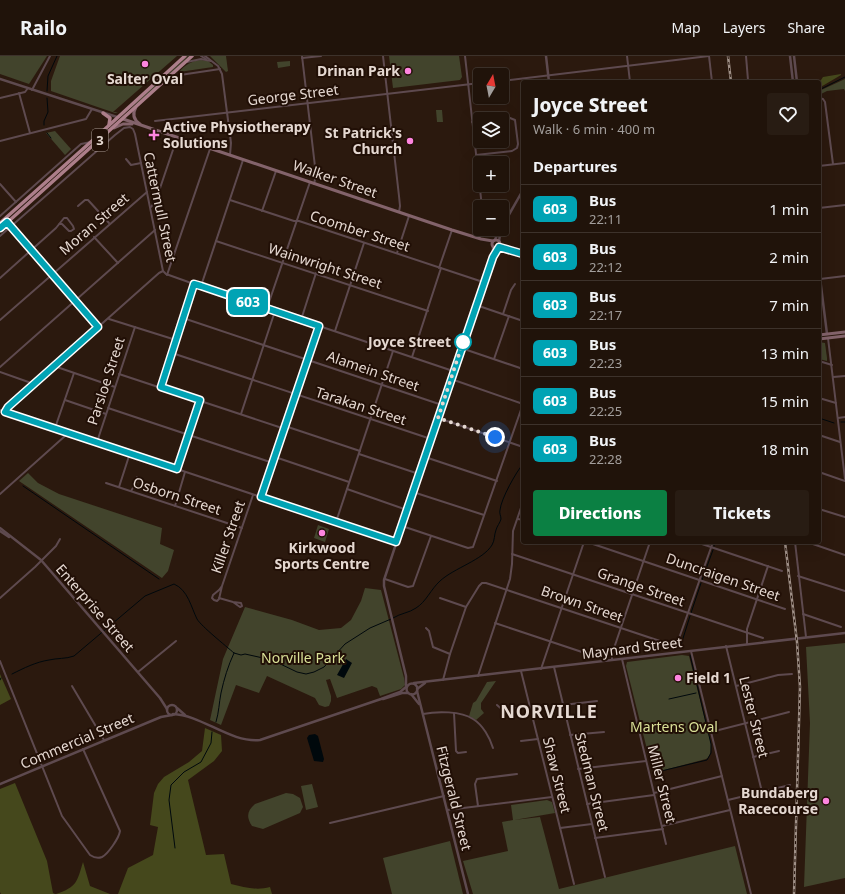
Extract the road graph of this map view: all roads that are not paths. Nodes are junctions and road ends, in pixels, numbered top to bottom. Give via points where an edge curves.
1 (50, 56) edge
2 (185, 56) edge
3 (192, 56) edge
4 (202, 56) edge
5 (207, 56) edge
6 (321, 56) edge
7 (383, 56) edge
8 (464, 56) edge
9 (546, 56) edge
10 (627, 56) edge
11 (709, 56) edge
12 (746, 56) edge
13 (790, 56) edge
14 (794, 56) edge
15 (302, 57) edge
16 (211, 61) junction
17 (183, 64) junction
18 (628, 66) junction
19 (220, 69) junction
20 (180, 74) dead end
21 (548, 75) junction
22 (0, 79) edge
23 (509, 80) edge
24 (549, 80) edge
25 (630, 80) edge
26 (712, 80) edge
27 (748, 80) dead end
28 (793, 80) edge
29 (797, 80) edge
30 (473, 84) edge
31 (468, 85) junction
32 (28, 88) junction
33 (32, 90) junction
34 (19, 93) junction
35 (388, 94) junction
36 (0, 98) edge
37 (821, 98) edge
38 (308, 103) junction
39 (137, 105) junction
40 (92, 109) junction
41 (103, 113) junction
42 (227, 113) junction
43 (118, 117) junction
44 (509, 118) edge
45 (123, 119) junction
46 (155, 121) dead end
47 (472, 122) joint
48 (140, 125) junction
49 (110, 127) junction
50 (147, 128) junction
51 (30, 133) junction
52 (177, 138) junction
53 (0, 141) edge
54 (92, 141) junction
55 (210, 149) junction
56 (476, 155) junction
57 (230, 156) junction
58 (126, 159) dead end
59 (243, 160) junction
60 (845, 162) edge
61 (141, 163) junction
62 (833, 164) junction
63 (821, 166) edge
64 (276, 171) junction
65 (310, 182) junction
66 (0, 184) edge
67 (314, 184) junction
68 (41, 192) junction
69 (147, 192) junction
70 (521, 194) edge
71 (41, 200) junction
72 (230, 200) junction
73 (481, 200) edge
74 (16, 202) junction
75 (845, 205) edge
76 (78, 206) dead end
77 (150, 208) junction
78 (821, 208) edge
79 (262, 211) junction
80 (398, 212) junction
81 (0, 216) edge
82 (409, 216) junction
83 (509, 217) edge
84 (6, 221) junction
85 (297, 221) junction
86 (0, 223) edge
87 (110, 223) junction
88 (59, 224) junction
89 (11, 227) junction
90 (0, 228) edge
91 (155, 230) junction
92 (452, 230) junction
93 (0, 236) edge
94 (498, 236) edge
95 (501, 236) edge
96 (94, 237) junction
97 (481, 240) junction
98 (216, 241) junction
99 (494, 241) junction
100 (500, 242) junction
101 (364, 243) junction
102 (493, 246) junction
103 (499, 248) junction
104 (32, 250) junction
105 (512, 250) junction
106 (397, 253) junction
107 (521, 253) edge
108 (493, 257) junction
109 (283, 262) junction
110 (118, 263) junction
111 (440, 268) junction
112 (163, 271) junction
113 (316, 273) junction
114 (52, 274) junction
115 (167, 275) junction
116 (845, 276) edge
117 (0, 278) edge
118 (821, 279) edge
119 (483, 282) junction
120 (194, 284) junction
121 (515, 284) dead end
122 (350, 285) junction
123 (201, 286) junction
124 (821, 287) edge
125 (76, 300) junction
126 (476, 305) junction
127 (267, 309) junction
128 (275, 311) junction
129 (428, 311) junction
130 (502, 314) junction
131 (509, 316) junction
132 (183, 318) junction
133 (109, 319) junction
134 (521, 319) edge
135 (0, 320) edge
136 (301, 320) junction
137 (319, 326) junction
138 (98, 327) junction
139 (135, 327) junction
140 (334, 331) junction
141 (845, 332) edge
142 (827, 334) junction
143 (821, 335) edge
144 (845, 336) edge
145 (821, 339) edge
146 (828, 339) junction
147 (176, 340) junction
148 (264, 345) junction
149 (461, 348) junction
150 (393, 351) junction
151 (172, 353) junction
152 (412, 358) junction
153 (308, 359) junction
154 (494, 359) junction
155 (821, 362) edge
156 (832, 365) junction
157 (54, 366) junction
158 (0, 367) edge
159 (521, 368) edge
160 (453, 371) junction
161 (0, 372) edge
162 (74, 373) junction
163 (119, 374) junction
164 (845, 376) edge
165 (833, 377) junction
166 (252, 380) junction
167 (451, 380) junction
168 (34, 384) junction
169 (382, 384) junction
170 (115, 387) junction
171 (161, 387) junction
172 (296, 395) junction
173 (821, 399) edge
174 (65, 400) junction
175 (200, 400) junction
176 (521, 403) edge
177 (836, 403) junction
178 (442, 405) junction
179 (108, 408) junction
180 (521, 409) edge
181 (0, 410) edge
182 (5, 412) junction
183 (106, 414) junction
184 (241, 414) junction
185 (845, 417) edge
186 (438, 418) junction
187 (838, 418) junction
188 (370, 419) junction
189 (55, 428) junction
190 (285, 428) junction
191 (67, 432) junction
192 (189, 435) junction
193 (821, 436) edge
194 (431, 439) junction
195 (97, 442) junction
196 (509, 442) junction
197 (840, 442) junction
198 (521, 446) edge
199 (841, 449) junction
200 (845, 449) edge
201 (130, 453) junction
202 (359, 453) junction
203 (425, 457) junction
204 (275, 458) junction
205 (273, 463) junction
206 (177, 469) junction
207 (185, 472) junction
208 (821, 473) edge
209 (419, 474) junction
210 (137, 477) dead end
211 (845, 480) edge
212 (497, 481) junction
213 (349, 482) junction
214 (106, 483) dead end
215 (119, 487) junction
216 (347, 489) junction
217 (131, 491) junction
218 (413, 492) junction
219 (0, 494) edge
220 (253, 495) junction
221 (261, 497) junction
222 (175, 506) junction
223 (521, 509) edge
224 (407, 510) junction
225 (821, 510) edge
226 (485, 515) junction
227 (845, 517) edge
228 (518, 519) junction
229 (521, 520) edge
230 (336, 522) junction
231 (402, 526) junction
232 (0, 528) edge
233 (242, 528) junction
234 (0, 531) edge
235 (431, 536) junction
236 (10, 537) junction
237 (60, 539) dead end
238 (396, 542) junction
239 (585, 544) edge
240 (592, 544) edge
241 (649, 544) edge
242 (702, 544) edge
243 (712, 544) edge
244 (795, 544) edge
245 (813, 544) edge
246 (711, 547) junction
247 (512, 554) junction
248 (845, 554) edge
249 (41, 560) junction
250 (644, 561) junction
251 (768, 566) junction
252 (782, 571) dead end
253 (572, 574) junction
254 (798, 576) junction
255 (384, 578) junction
256 (700, 580) junction
257 (222, 586) junction
258 (507, 589) junction
259 (845, 592) edge
260 (632, 595) junction
261 (0, 598) edge
262 (219, 598) junction
263 (440, 598) dead end
264 (757, 599) junction
265 (233, 602) dead end
266 (466, 607) junction
267 (561, 607) junction
268 (785, 609) dead end
269 (689, 613) junction
270 (803, 614) junction
271 (496, 623) junction
272 (426, 628) dead end
273 (621, 628) junction
274 (841, 628) dead end
275 (746, 633) junction
276 (845, 633) edge
277 (806, 637) junction
278 (763, 638) dead end
279 (176, 640) dead end
280 (550, 641) junction
281 (747, 644) junction
282 (726, 646) junction
283 (691, 651) junction
284 (450, 654) junction
285 (597, 657) dead end
286 (622, 659) junction
287 (612, 660) junction
288 (0, 661) edge
289 (554, 667) junction
290 (541, 669) junction
291 (521, 671) junction
292 (138, 672) junction
293 (792, 674) dead end
294 (406, 676) junction
295 (478, 676) junction
296 (443, 680) junction
297 (428, 682) junction
298 (413, 683) junction
299 (72, 686) dead end
300 (736, 686) junction
301 (406, 687) junction
302 (417, 690) junction
303 (409, 694) junction
304 (160, 698) junction
305 (381, 699) junction
306 (597, 700) dead end
307 (171, 705) junction
308 (498, 705) dead end
309 (563, 705) junction
310 (421, 706) junction
311 (530, 706) junction
312 (176, 708) junction
313 (167, 710) junction
314 (789, 712) dead end
315 (173, 714) junction
316 (423, 714) junction
317 (454, 714) junction
318 (161, 717) junction
319 (187, 717) junction
320 (745, 723) junction
321 (604, 732) dead end
322 (711, 732) junction
323 (570, 735) junction
324 (538, 739) junction
325 (104, 740) junction
326 (521, 741) dead end
327 (493, 748) dead end
328 (83, 749) junction
329 (779, 751) dead end
330 (466, 752) dead end
331 (753, 757) junction
332 (646, 761) junction
333 (42, 766) junction
334 (578, 769) junction
335 (517, 774) dead end
336 (722, 776) junction
337 (0, 784) edge
338 (790, 785) dead end
339 (762, 792) junction
340 (654, 794) junction
341 (444, 796) junction
342 (552, 797) junction
343 (728, 800) junction
344 (587, 804) junction
345 (478, 806) junction
346 (446, 810) junction
347 (730, 810) junction
348 (330, 824) dead end
349 (592, 824) junction
350 (560, 828) junction
351 (662, 828) junction
352 (595, 838) junction
353 (666, 844) dead end
354 (605, 877) dead end
355 (574, 884) dead end
356 (468, 894) edge
357 (751, 894) edge

1 - 33 street
2 - 43 highway, 3
3 - 17 highway, 3
4 - 16 street
5 - 16 street
6 - 15 street
7 - 35 street
8 - 31 street
9 - 21 street
10 - 18 street
11 - 18 street
11 - 26 street
12 - 27 street
13 - 28 street
14 - 29 street
15 - 38 street
16 - 17 street via 196,59
16 - 19 street
17 - 39 highway, 3
18 - 21 street
18 - 25 street
19 - 20 street
19 - 42 street
21 - 23 street
21 - 24 street
22 - 32 street, Walker Street
30 - 31 street, George Street
31 - 35 street, George Street
31 - 47 street
32 - 33 street, Walker Street
32 - 34 street
33 - 40 street, Walker Street
34 - 36 street
34 - 51 street
35 - 38 street, George Street
35 - 80 street via 400,202
37 - 62 street via 825,102
38 - 42 street, George Street
38 - 67 street via 316,175
39 - 45 highway, 3
39 - 50 main road via 135,119
40 - 41 street, Walker Street
40 - 51 street via 89,117 85,119
41 - 43 street, Walker Street
41 - 49 highway via 110,119
42 - 46 street, George Street
42 - 57 street
43 - 45 street, Walker Street
43 - 49 highway, 3
44 - 56 street via 515,120 517,148 512,151
45 - 48 main road, Walker Street
45 - 49 highway, 3
47 - 56 street
48 - 49 main road
48 - 50 main road, Walker Street
49 - 54 highway, 3
49 - 68 highway, 3
50 - 52 main road, Walker Street
51 - 53 street
52 - 55 main road, Walker Street
52 - 77 street via 156,200
54 - 74 street via 81,144
54 - 84 highway, 3
55 - 57 main road, Walker Street
55 - 115 street
56 - 73 street
57 - 59 main road, Walker Street
58 - 61 street via 131,165
59 - 64 main road, Walker Street
59 - 72 street
60 - 62 street
61 - 69 street, Cattermull Street
61 - 71 street, Cattermull Street via 132,128 123,128
62 - 63 street
64 - 65 main road, Walker Street
64 - 79 street
65 - 67 main road, Walker Street
65 - 85 street
66 - 74 street
67 - 80 main road, Walker Street
68 - 71 street
68 - 84 highway, 3
69 - 77 street, Cattermull Street
69 - 87 street, Moran Street
70 - 83 street
71 - 89 street
72 - 79 street, Coomber Street
72 - 98 street
74 - 81 street
75 - 78 street
76 - 87 street via 89,200
77 - 91 street, Cattermull Street
79 - 85 street, Coomber Street
80 - 82 main road, Walker Street
82 - 92 main road, Walker Street
82 - 106 street
84 - 86 highway, 3
84 - 89 street
84 - 90 highway, 3
85 - 101 street, Coomber Street
85 - 109 street
87 - 96 street, Moran Street
88 - 88 street via 69,231 74,229 66,218
88 - 104 street
89 - 93 street
89 - 104 street
91 - 110 street
91 - 112 street, Cattermull Street
92 - 97 main road, Walker Street
92 - 111 street
94 - 99 street
95 - 100 street
96 - 110 street
96 - 114 street, Moran Street
97 - 99 main road, Walker Street
97 - 102 main road, Walker Street
98 - 109 street, Wainwright Street
98 - 123 street
99 - 100 main road, Walker Street
99 - 102 main road
100 - 103 main road
100 - 105 main road
101 - 106 street, Coomber Street
101 - 122 street
102 - 103 main road, Walker Street
102 - 108 street
103 - 105 main road
103 - 108 street
104 - 114 street
104 - 117 street
105 - 107 main road
106 - 111 street, Coomber Street
108 - 119 street
109 - 113 street, Wainwright Street
109 - 127 street
110 - 125 street
111 - 119 street, Coomber Street
111 - 129 street
112 - 115 street
112 - 133 street
113 - 122 street, Wainwright Street
113 - 136 street
114 - 125 street
114 - 135 street, Moran Street
115 - 120 street
116 - 118 street
119 - 126 street
120 - 123 street
120 - 132 street
121 - 130 street via 510,290
122 - 129 street, Wainwright Street
122 - 140 street
123 - 127 street
124 - 142 street
125 - 138 street
125 - 158 street
126 - 130 street
126 - 149 street
127 - 128 street
128 - 136 street
128 - 148 street
129 - 152 street
130 - 131 street
131 - 134 street
131 - 154 street
132 - 147 street
132 - 148 street, Alamein Street
133 - 138 street
133 - 139 street
136 - 137 street
137 - 140 street
137 - 153 street
138 - 157 street
139 - 147 street
139 - 163 street, Parsloe Street
140 - 150 street
141 - 142 main road
142 - 143 main road
142 - 146 street
144 - 146 main road
145 - 146 main road
146 - 156 street
147 - 151 street
148 - 153 street, Alamein Street
148 - 166 street
149 - 154 street
149 - 160 street
150 - 152 street
150 - 169 street
151 - 166 street, Tarakan Street
151 - 171 street
152 - 160 street
153 - 169 street, Alamein Street
153 - 172 street
154 - 159 street
155 - 156 street
156 - 165 street
157 - 162 street
157 - 168 street
160 - 167 street
161 - 168 street
162 - 170 street
162 - 174 street
163 - 170 street, Parsloe Street
163 - 171 street
164 - 165 street
165 - 177 street
166 - 172 street, Tarakan Street
166 - 184 street
167 - 176 street
167 - 178 street
168 - 182 street
169 - 178 street, Alamein Street
169 - 188 street
170 - 179 street, Parsloe Street
171 - 175 street
172 - 188 street, Tarakan Street
172 - 190 street
173 - 177 street
174 - 183 street
174 - 189 street
175 - 184 street
175 - 192 street
177 - 187 street
178 - 186 street
179 - 183 street, Parsloe Street
179 - 192 street
180 - 196 street
181 - 182 street
182 - 189 street
183 - 195 street, Parsloe Street
184 - 190 street
185 - 187 street
186 - 194 street
186 - 196 street
187 - 197 street
188 - 194 street, Tarakan Street
188 - 202 street
189 - 191 street
190 - 202 street
190 - 204 street
191 - 195 street
191 - 219 street
192 - 205 street
192 - 206 street
193 - 197 street
194 - 203 street
195 - 201 street
196 - 198 street
196 - 212 street
197 - 199 street
199 - 200 street
199 - 211 street
201 - 206 street
201 - 215 street
202 - 209 street
202 - 213 street
203 - 209 street
203 - 212 street
204 - 205 street
204 - 213 street
205 - 221 street
206 - 207 street
207 - 220 street
207 - 222 street
208 - 211 street
209 - 218 street
210 - 217 street
212 - 226 street
213 - 216 street
214 - 215 street, Osborn Street
215 - 217 street, Osborn Street
216 - 224 street
216 - 230 street
217 - 222 street, Osborn Street
218 - 224 street
218 - 226 street
220 - 221 street
220 - 233 street, Killer Street
221 - 230 street
222 - 233 street, Osborn Street
223 - 228 street
224 - 231 street
225 - 227 street
226 - 235 street via 472,548
228 - 229 street
228 - 247 street via 513,530
230 - 238 street
231 - 235 street
231 - 238 street
232 - 236 street, Enterprise Street
233 - 257 street, Killer Street
234 - 236 street, Enterprise Street
235 - 255 street via 413,586
236 - 249 street, Enterprise Street
237 - 249 street
238 - 255 street
239 - 253 street
240 - 250 street, Duncraigen Street
241 - 250 street
242 - 246 street
243 - 246 street
244 - 254 street
245 - 248 street
246 - 251 street
246 - 256 street
247 - 253 street, Grange Street
247 - 258 street via 512,572
249 - 261 street
249 - 292 street, Enterprise Street
250 - 256 street, Duncraigen Street
250 - 260 street
251 - 252 street
251 - 264 street
253 - 260 street, Grange Street
253 - 267 street
254 - 259 street
254 - 270 street
255 - 294 street
256 - 264 street, Duncraigen Street
256 - 269 street
257 - 262 street
257 - 262 street via 212,597 216,601
258 - 266 street, Brown Street via 482,583
258 - 267 street, Brown Street
258 - 271 street
260 - 269 street, Grange Street
260 - 273 street
262 - 265 street
263 - 266 street
264 - 268 street, Duncraigen Street
264 - 275 street
266 - 284 street
267 - 273 street, Brown Street
267 - 280 street
269 - 273 street, Brown Street via 679,643 676,645
269 - 275 street, Grange Street
270 - 274 street
270 - 277 street
271 - 280 street
271 - 295 street
272 - 284 street via 433,647
273 - 287 street
275 - 278 street, Grange Street
275 - 281 street
276 - 277 street, Maynard Street
277 - 281 street, Maynard Street
279 - 292 street
280 - 285 street
280 - 290 street
281 - 282 street, Maynard Street
282 - 283 street, Maynard Street
282 - 300 street, Lester Street
283 - 286 street, Maynard Street
283 - 322 street
284 - 296 street
286 - 287 street, Maynard Street
286 - 332 street, Miller Street
287 - 289 street, Maynard Street
288 - 333 street
289 - 290 street, Maynard Street
289 - 309 street, Stedman Street
290 - 291 street, Maynard Street
291 - 295 street, Maynard Street
291 - 311 street, Shaw Street
292 - 304 street, Enterprise Street
293 - 300 street
294 - 298 street
294 - 301 street
295 - 296 street, Maynard Street
296 - 297 street, Maynard Street
297 - 298 street, Maynard Street
297 - 302 street, Maynard Street
298 - 301 street
298 - 302 street
299 - 325 street
300 - 320 street, Lester Street
301 - 303 street
301 - 305 street
302 - 303 street
302 - 310 street, Fitzgerald Street
303 - 305 street via 402,693
303 - 310 street, Fitzgerald Street
304 - 307 street, Enterprise Street
304 - 313 street, Enterprise Street
305 - 319 street via 257,741 243,739
306 - 309 street
307 - 312 street
307 - 313 street
308 - 311 street via 505,712
309 - 323 street, Stedman Street
310 - 316 street, Fitzgerald Street
311 - 324 street, Shaw Street
312 - 315 street
312 - 319 street
313 - 315 street
313 - 318 street, Commercial Street
314 - 320 street
315 - 318 street, Commercial Street
315 - 319 street
316 - 317 street
316 - 341 street, Fitzgerald Street
317 - 327 street via 476,721
317 - 330 street via 456,750 458,753
318 - 325 street, Commercial Street
320 - 322 street
320 - 331 street, Lester Street
321 - 323 street
322 - 336 street
323 - 334 street, Stedman Street
324 - 326 street
324 - 342 street, Shaw Street
325 - 328 street, Commercial Street
328 - 333 street, Commercial Street
328 - 333 street via 120,831 118,839 102,857 95,858 90,855 66,821
329 - 331 street
331 - 339 street, Lester Street
332 - 334 street
332 - 340 street, Miller Street
333 - 337 street, Commercial Street
334 - 344 street, Stedman Street
335 - 345 street via 477,779 475,784
336 - 340 street
336 - 343 street
338 - 339 street
339 - 343 street
340 - 344 street
340 - 351 street, Miller Street
341 - 346 street, Fitzgerald Street
341 - 348 street
342 - 345 street
342 - 350 street, Shaw Street
343 - 347 street
344 - 349 street, Stedman Street
345 - 346 street
346 - 356 street, Fitzgerald Street
347 - 351 street
347 - 357 street
349 - 350 street
349 - 352 street, Stedman Street
350 - 355 street, Shaw Street
351 - 352 street
351 - 353 street, Miller Street
352 - 354 street, Stedman Street

